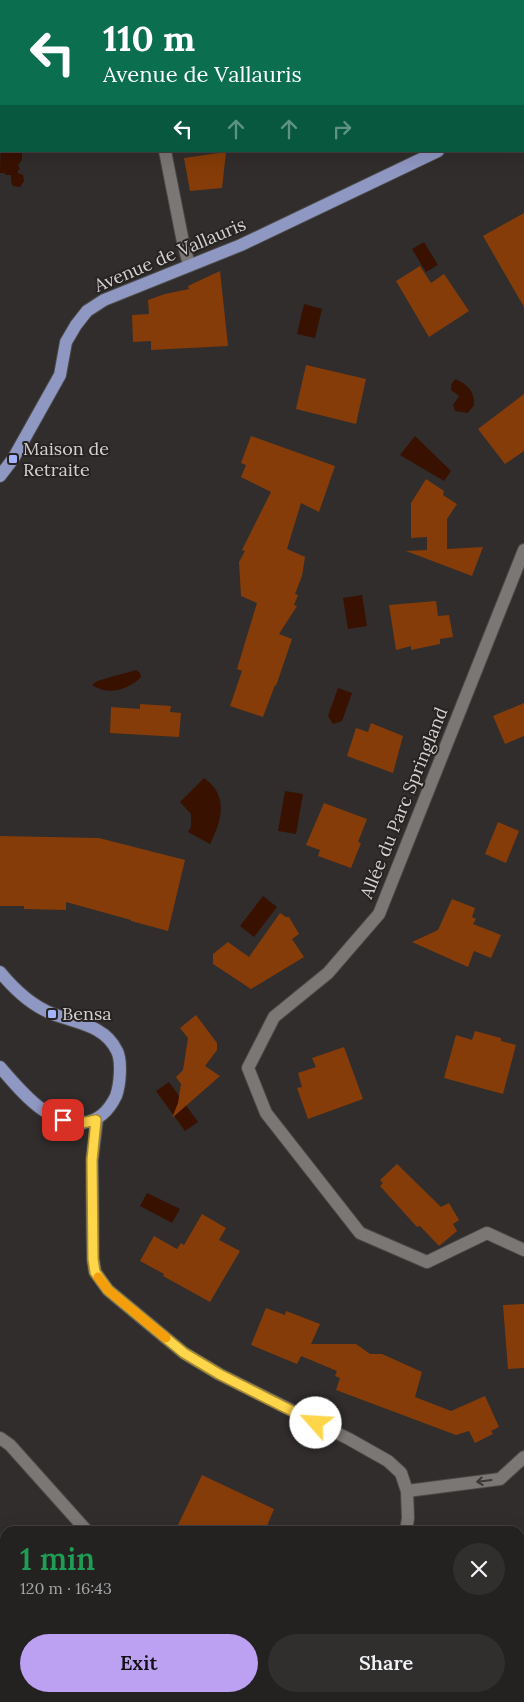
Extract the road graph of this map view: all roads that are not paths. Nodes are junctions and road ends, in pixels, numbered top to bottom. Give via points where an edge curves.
1 (165, 152) edge
2 (436, 152) edge
3 (190, 265) junction
4 (0, 476) edge
5 (524, 550) edge
6 (0, 972) edge
7 (0, 1068) edge
8 (96, 1120) junction
9 (524, 1250) edge
10 (0, 1438) edge
11 (524, 1457) edge
12 (407, 1490) junction
13 (82, 1526) edge
14 (407, 1526) edge

1 - 3 street
2 - 3 main road, Avenue de Vallauris via 241,245
3 - 4 main road, Avenue de Vallauris via 104,300 87,311 66,342 60,375
5 - 9 street, Allée du Parc Springland via 379,914 328,973 274,1017 248,1068 266,1112 360,1233 428,1262 487,1233
6 - 8 main road via 27,999 52,1014 85,1023 106,1037 117,1051 120,1074 117,1092 110,1107
7 - 8 main road via 43,1110 63,1120 82,1123
8 - 12 street via 92,1160 93,1259 95,1272 108,1290 184,1353 388,1461 401,1473
10 - 13 street via 10,1445
11 -> 12 street via 500,1479
12 - 14 street

